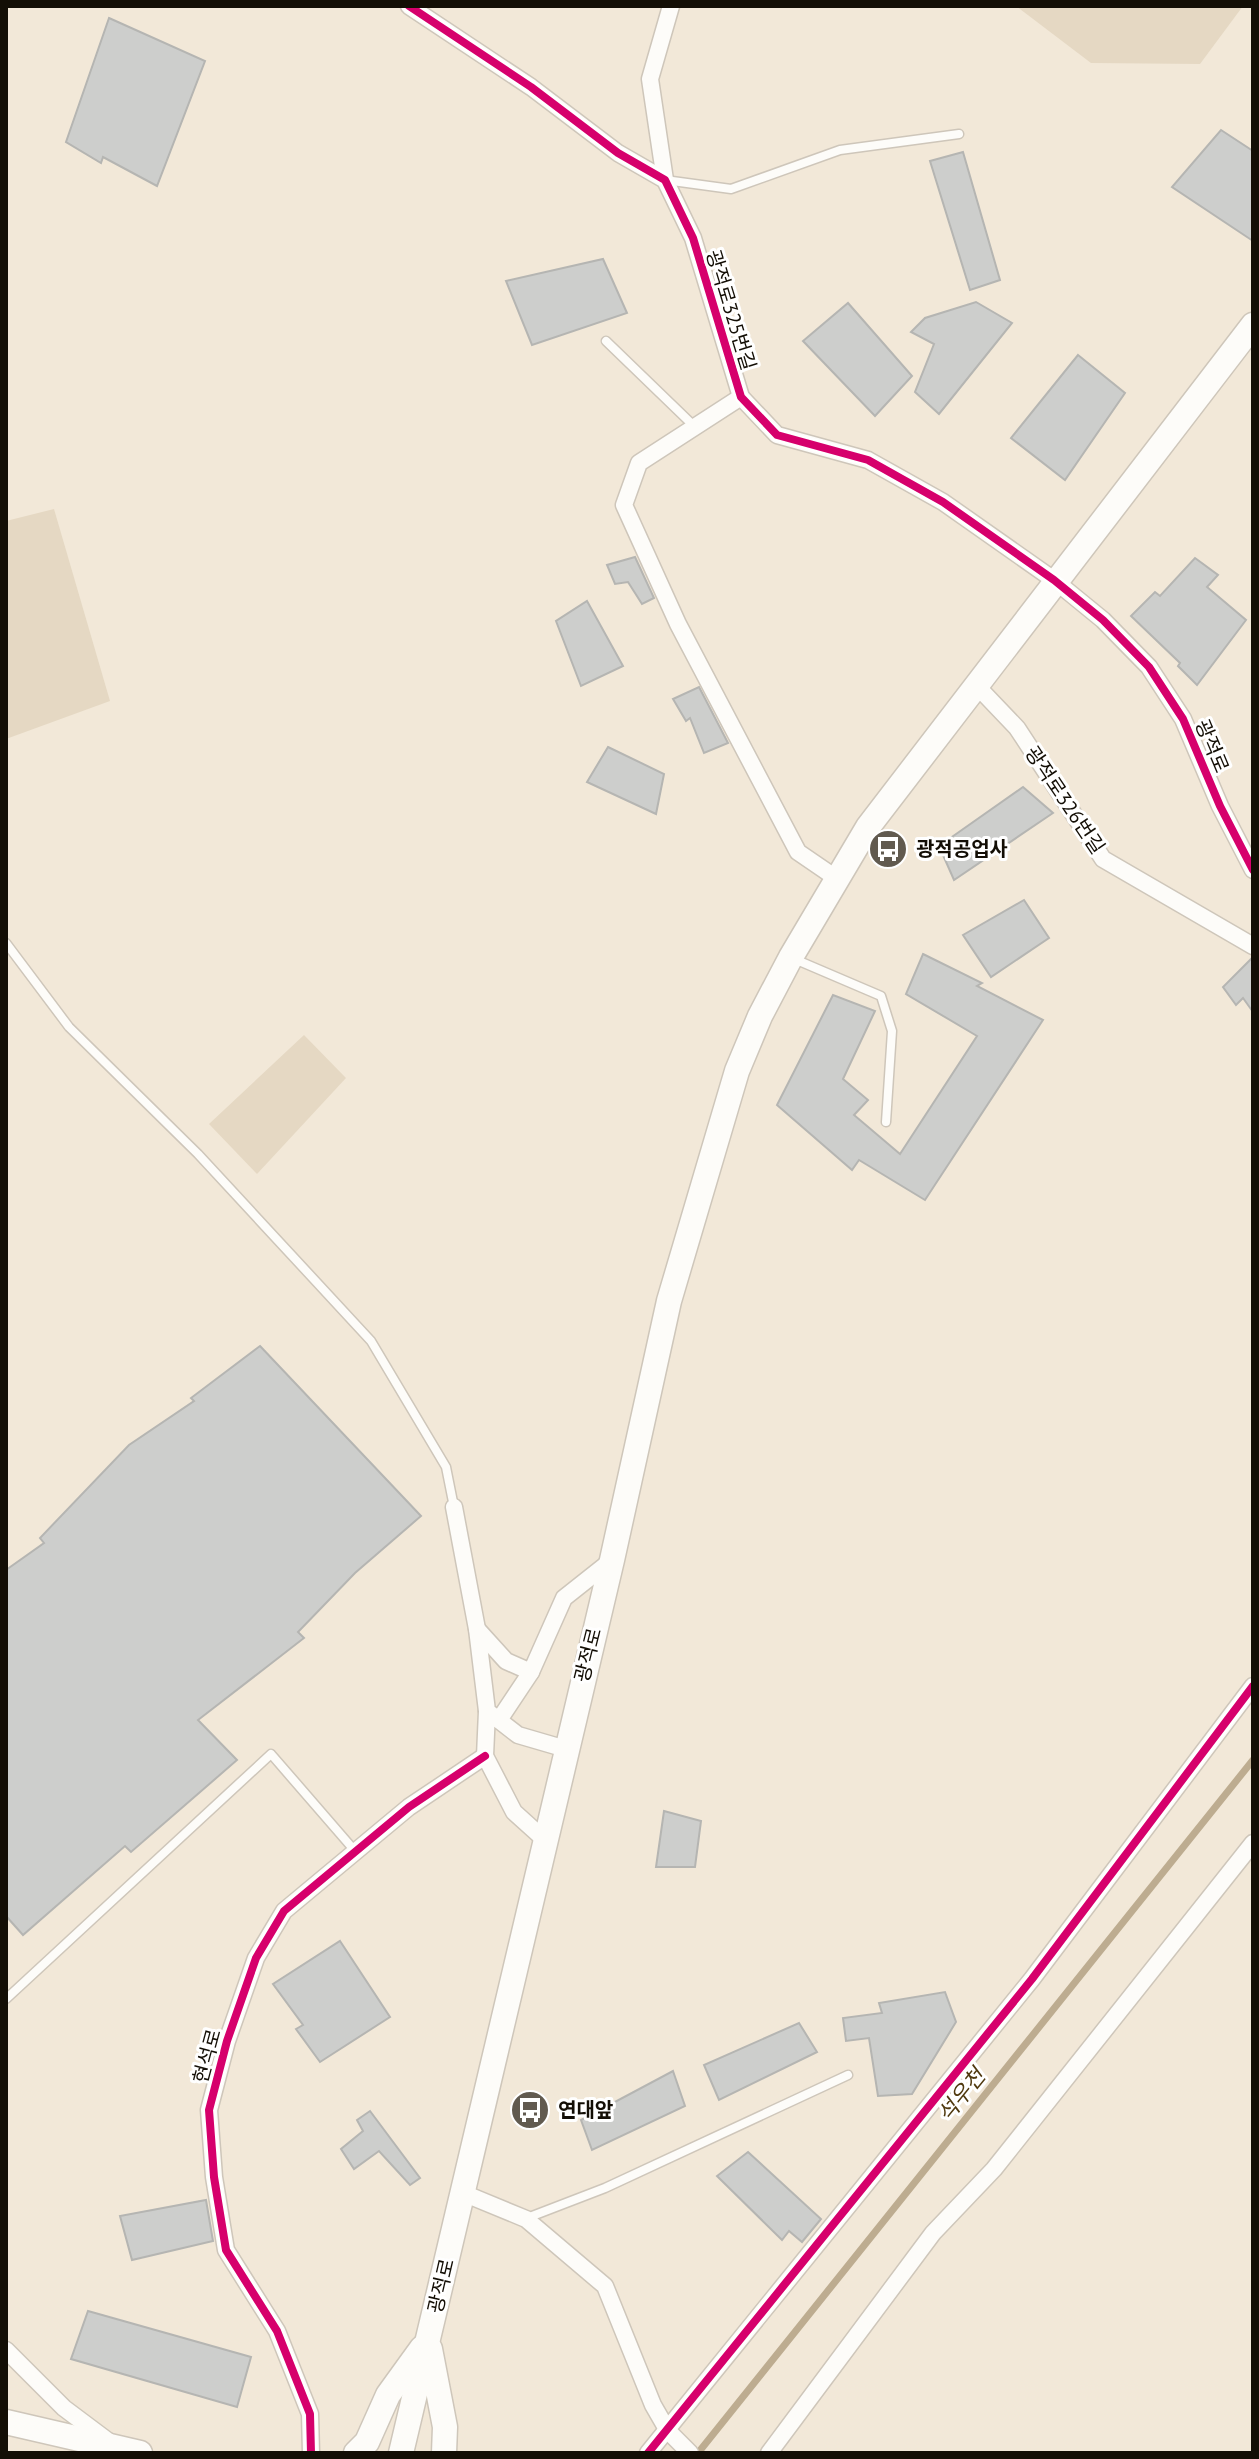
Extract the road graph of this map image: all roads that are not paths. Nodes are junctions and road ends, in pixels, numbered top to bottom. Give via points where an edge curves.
1 (409, 6) edge
2 (671, 6) edge
3 (959, 134) dead end
4 (665, 180) junction
5 (1253, 325) edge
6 (606, 341) dead end
7 (741, 397) junction
8 (696, 428) junction
9 (1051, 585) junction
10 (980, 677) junction
11 (1253, 870) edge
12 (836, 878) junction
13 (6, 943) edge
14 (1253, 946) edge
15 (791, 957) junction
16 (886, 1122) dead end
17 (454, 1507) joint
18 (612, 1560) junction
19 (477, 1629) junction
20 (531, 1672) junction
21 (1253, 1686) edge
22 (493, 1716) junction
23 (566, 1749) junction
24 (485, 1756) junction
25 (545, 1840) junction
26 (1253, 1843) edge
27 (356, 1852) junction
28 (6, 1999) edge
29 (848, 2075) dead end
30 (463, 2193) junction
31 (526, 2219) junction
32 (428, 2340) junction
33 (6, 2350) edge
34 (6, 2422) edge
35 (668, 2431) junction
36 (112, 2445) junction
37 (140, 2453) edge
38 (311, 2453) edge
39 (356, 2453) edge
40 (401, 2453) edge
41 (444, 2453) edge
42 (648, 2453) edge
43 (690, 2453) edge
44 (769, 2453) edge

1 - 4 street via 618,153
2 - 4 street, 광적로325번길 via 650,79
3 - 4 lane via 840,150 731,189
4 - 7 street, 광적로325번길 via 693,238
5 - 9 main road
6 - 8 lane
7 - 8 street
7 - 9 street, 광적로325번길 via 777,435 868,460 943,502
8 - 12 street via 639,463 624,505 678,624 798,852
9 - 10 main road, 광적로
9 - 11 street, 광적로 via 1103,620 1149,667 1183,719
10 - 12 main road, 광적로
10 - 14 street, 광적로326번길 via 1103,859
12 - 15 main road, 광적로
13 - 17 lane via 69,1027 198,1154 371,1341 446,1467
15 - 16 lane via 881,996 892,1031
15 - 18 main road, 광적로 via 732,1087 669,1301
17 - 19 street
18 - 20 street via 564,1598
18 - 23 main road, 광적로
19 - 20 street via 506,1661
19 - 22 street
20 - 22 street
21 - 35 street via 1032,1979
22 - 23 street via 518,1735
22 - 24 street
23 - 25 main road, 광적로
24 - 25 street via 514,1812
24 - 27 street, 현석로 via 409,1807
25 - 30 main road, 광적로
26 - 44 street via 994,2169 933,2233
27 - 28 lane via 271,1754
27 - 38 street, 현석로 via 284,1911 256,1958 209,2110 226,2250 277,2331 310,2414
29 - 31 lane
30 - 31 street
30 - 32 main road, 광적로
31 - 35 street via 605,2286
32 - 39 main road via 388,2395 367,2442
32 - 40 main road, 광적로
32 - 41 main road via 445,2427
33 - 36 street via 64,2408
34 - 36 main road
35 - 42 street
35 - 43 street
36 - 37 main road

